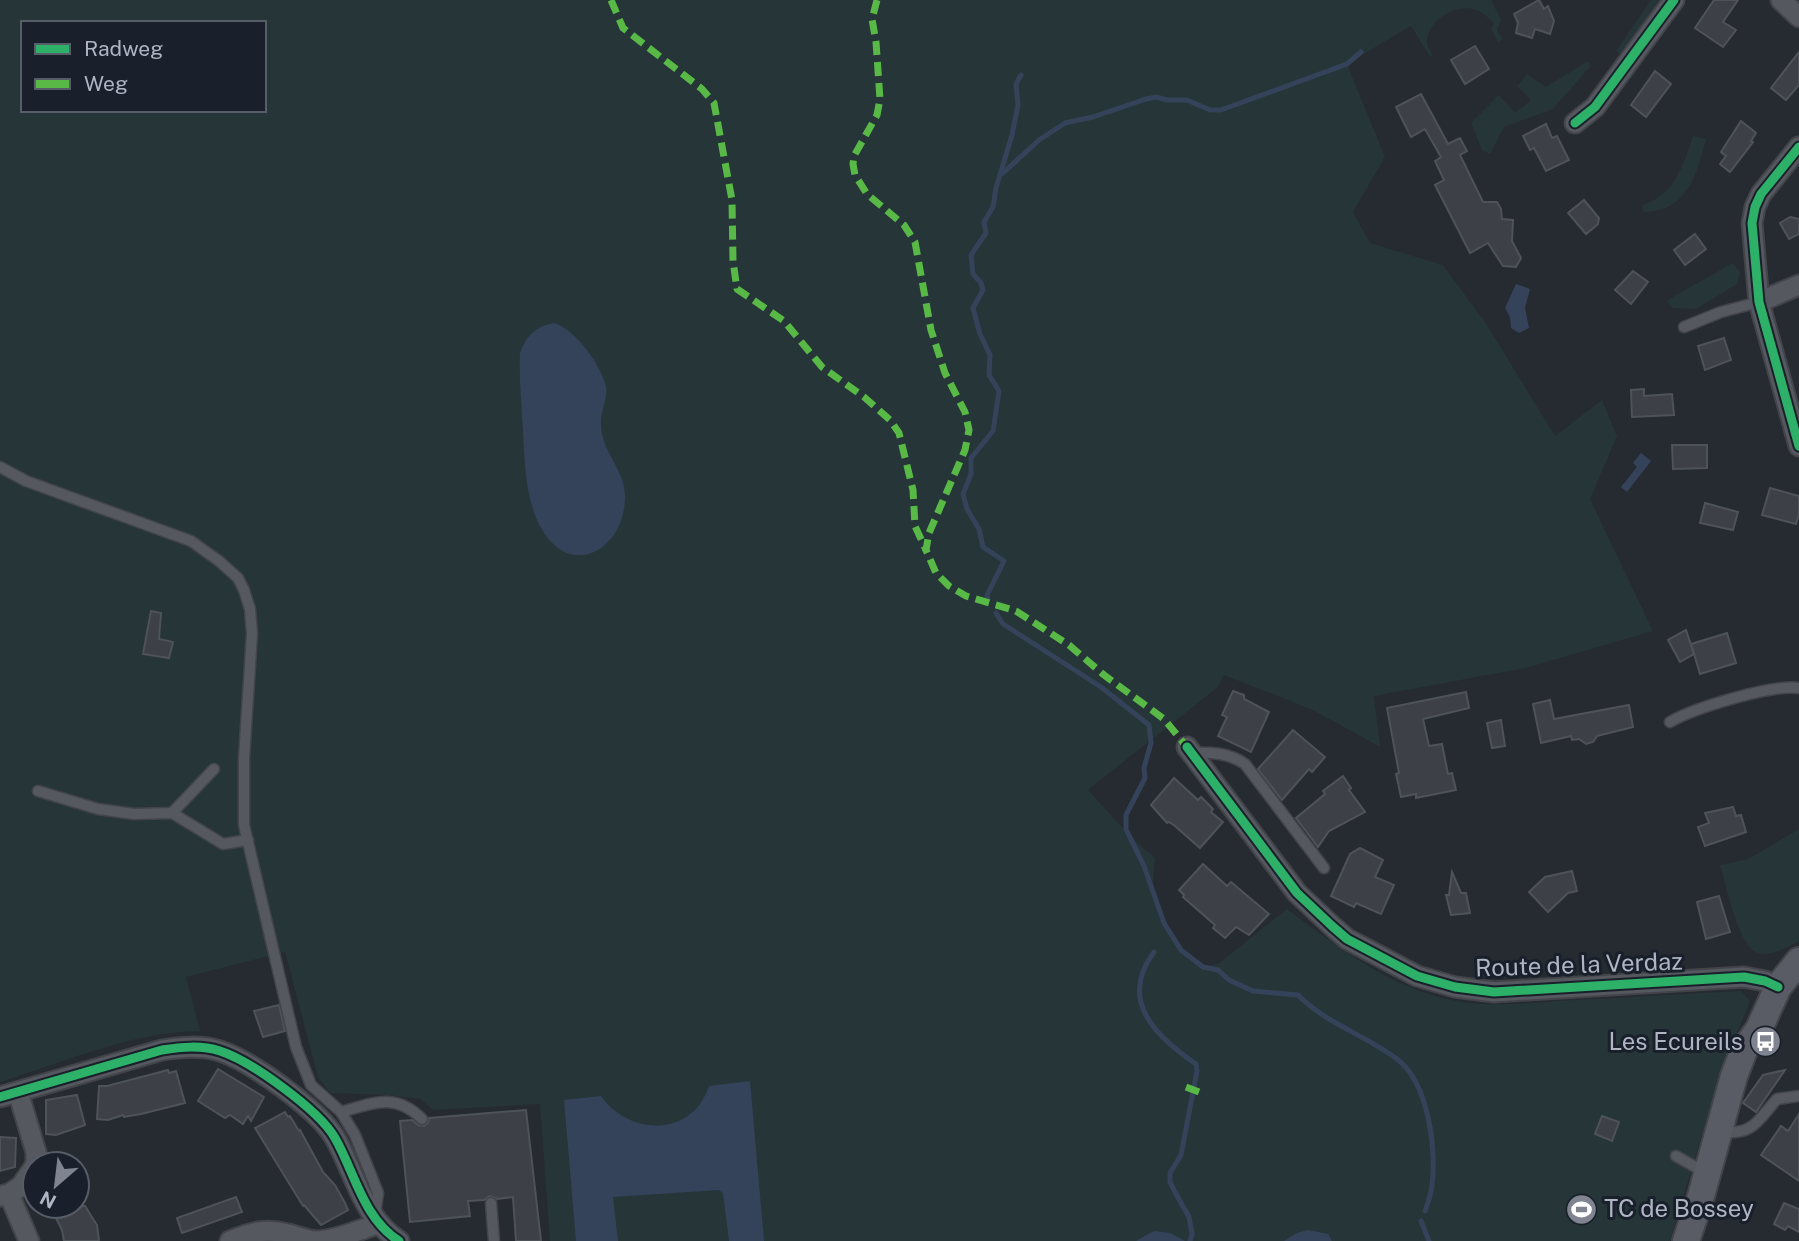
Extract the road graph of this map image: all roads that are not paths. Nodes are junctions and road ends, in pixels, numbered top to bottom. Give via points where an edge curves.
1 (1674, 0) edge
2 (1782, 0) edge
3 (1799, 17) edge
4 (1575, 123) dead end
5 (1799, 147) edge
6 (1799, 285) edge
7 (1759, 302) junction
8 (1684, 327) dead end
9 (1799, 446) edge
10 (0, 467) edge
11 (1799, 688) edge
12 (1670, 722) dead end
13 (1190, 750) joint
14 (214, 769) dead end
15 (38, 792) dead end
16 (172, 813) junction
17 (248, 840) junction
18 (1324, 868) dead end
19 (1799, 961) edge
20 (1778, 987) junction
21 (9, 1094) edge
22 (1799, 1097) edge
23 (341, 1112) junction
24 (422, 1119) dead end
25 (1717, 1131) junction
26 (35, 1150) edge
27 (1676, 1156) dead end
28 (21, 1184) edge
29 (1704, 1185) junction
30 (4, 1195) edge
31 (491, 1203) dead end
32 (376, 1221) junction
33 (29, 1241) edge
34 (230, 1241) edge
35 (399, 1241) edge
36 (494, 1241) edge
37 (1686, 1241) edge
38 (1705, 1241) edge

1 - 4 street via 1595,107
2 - 3 street
5 - 7 street via 1766,186 1753,215
6 - 7 street
7 - 8 lane
7 - 9 street
10 - 17 lane via 26,481 191,541 238,578 250,609 252,634 244,758
11 - 12 lane via 1776,688
13 - 18 lane via 1227,755 1245,764
13 - 20 street, Route de la Verdaz via 1308,905 1347,939 1416,976 1494,992 1744,976
14 - 16 lane
15 - 16 lane via 98,809
16 - 17 lane via 223,844
17 - 23 lane via 296,1047 311,1085
19 - 20 street
20 - 25 street via 1744,1050
21 - 26 street
21 - 32 street via 162,1050 220,1051 248,1064 323,1121
22 - 25 lane via 1777,1099 1759,1122 1746,1130
23 - 24 lane via 393,1101
23 - 32 lane via 378,1193
25 - 29 street
27 - 29 lane
28 - 30 street
29 - 37 street
29 - 38 street
30 - 33 street
31 - 36 lane
32 - 34 street via 323,1240 264,1230
32 - 35 street

